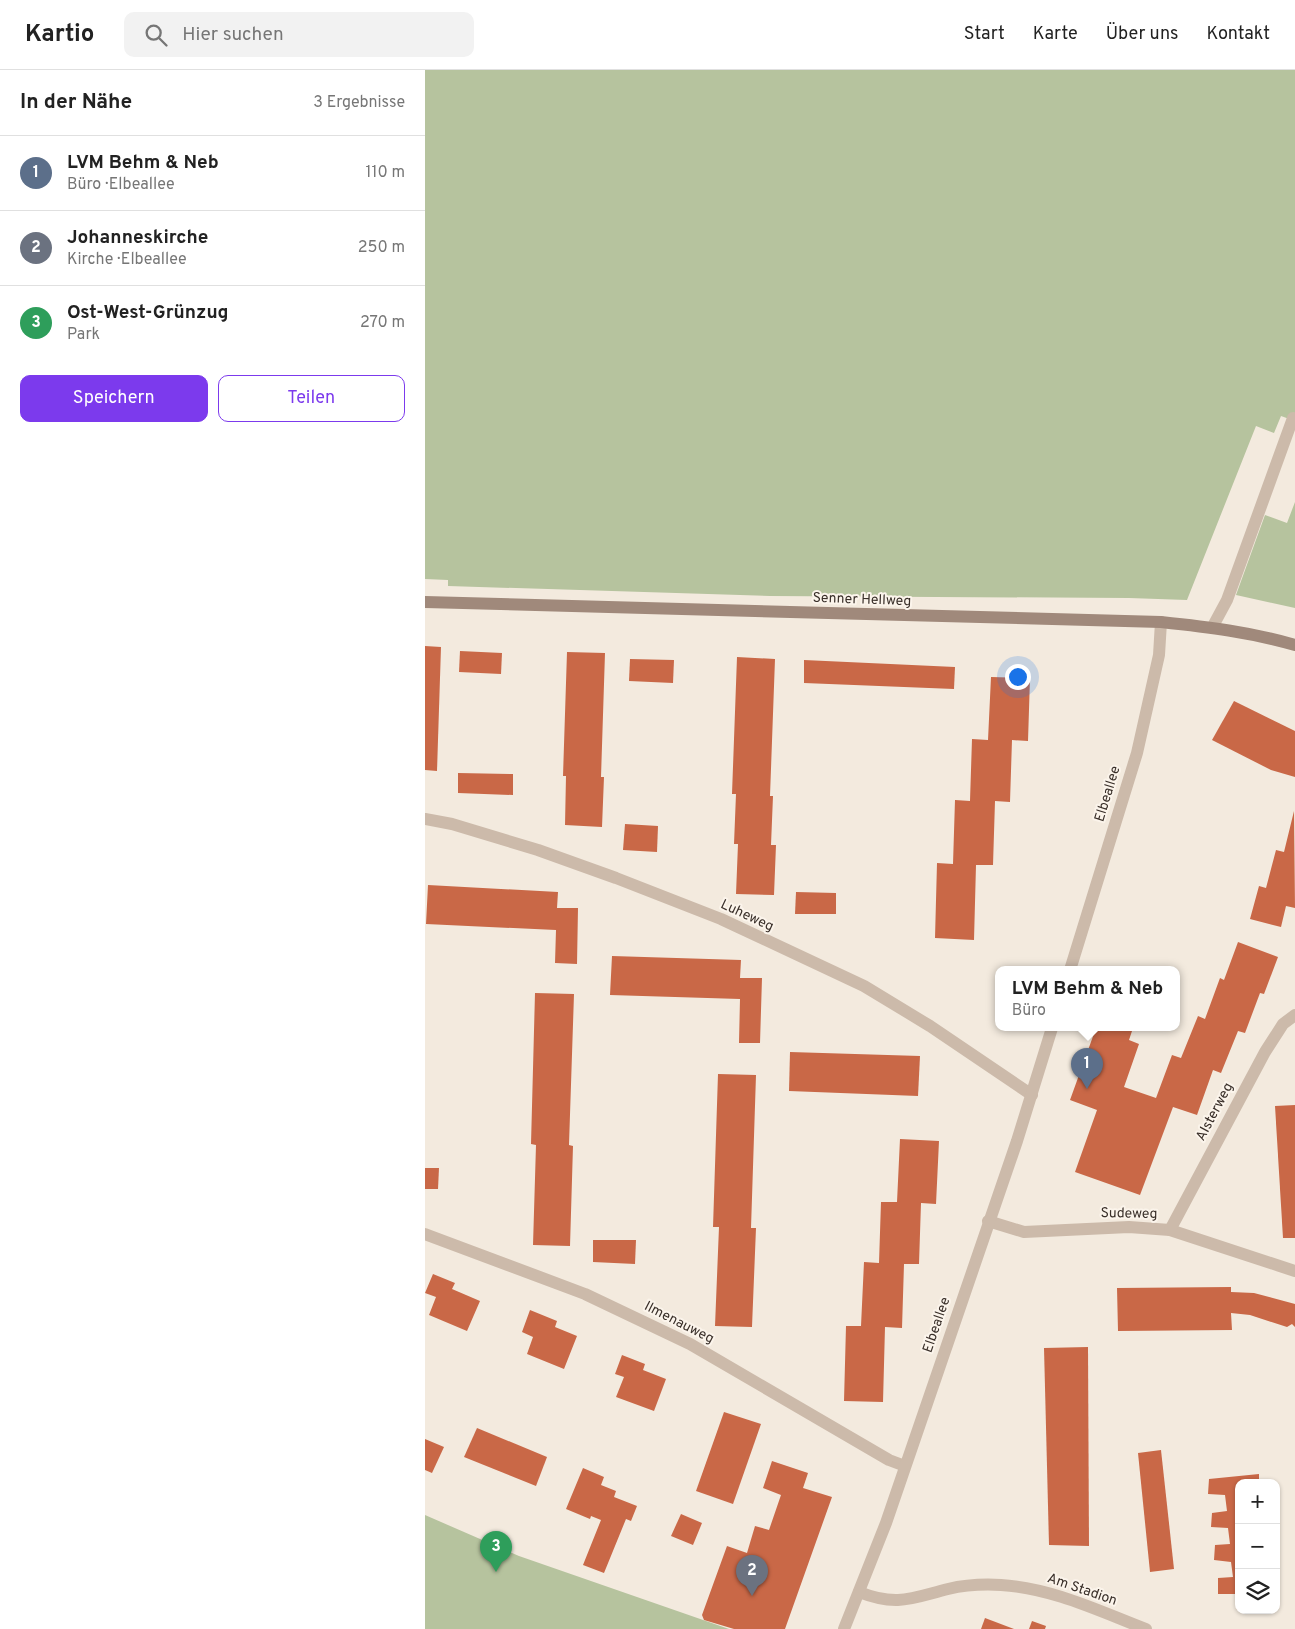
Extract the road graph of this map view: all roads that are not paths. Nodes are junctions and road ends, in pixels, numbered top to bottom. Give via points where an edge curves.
1 (1293, 418) dead end
2 (425, 602) edge
3 (1161, 622) junction
4 (1213, 626) junction
5 (1295, 645) edge
6 (425, 819) edge
7 (1071, 966) edge
8 (1295, 1015) edge
9 (1051, 1031) edge
10 (1032, 1095) junction
11 (988, 1222) junction
12 (1170, 1230) junction
13 (425, 1234) edge
14 (1295, 1271) edge
15 (905, 1466) junction
16 (859, 1592) junction
17 (845, 1629) edge
18 (1146, 1629) edge

1 - 4 street via 1227,600
2 - 3 street, Senner Hellweg
3 - 4 street, Senner Hellweg
3 - 7 street, Elbeallee via 1159,655 1137,752
4 - 5 street, Senner Hellweg
6 - 10 street, Luheweg via 538,850 721,919 864,986
8 - 12 street, Alsterweg via 1283,1024 1265,1052
9 - 10 street, Elbeallee
10 - 11 street, Elbeallee
11 - 12 street, Sudeweg via 1024,1232 1129,1227
11 - 15 street, Elbeallee
12 - 14 street, Sudeweg
13 - 15 street, Ilmenauweg via 585,1294 690,1344 889,1460
15 - 16 street, Elbeallee
16 - 17 street, Elbeallee
16 - 18 street, Am Stadion via 875,1599 895,1601 974,1585 1009,1586 1059,1595

